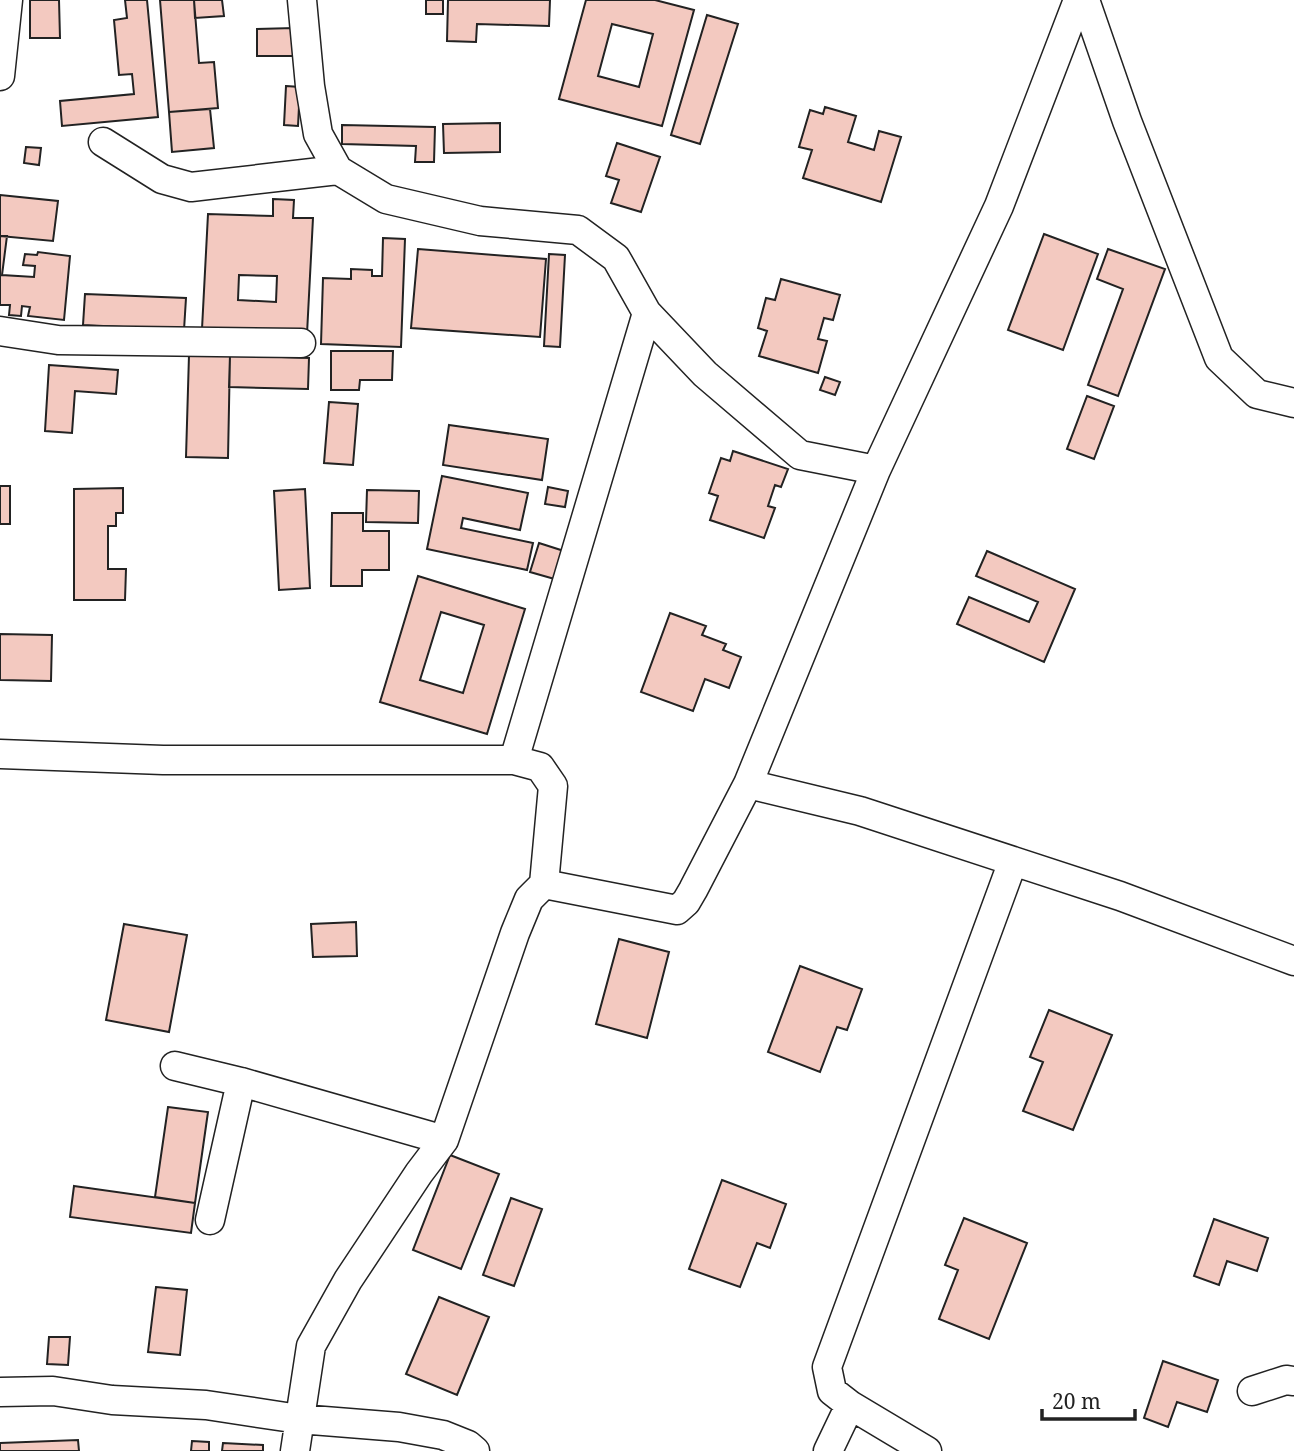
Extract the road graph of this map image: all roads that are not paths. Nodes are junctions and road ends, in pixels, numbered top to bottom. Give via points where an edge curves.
1 (8, 0) edge
2 (302, 0) edge
3 (1078, 0) edge
4 (1086, 0) edge
5 (0, 76) edge
6 (103, 142) dead end
7 (338, 170) junction
8 (647, 313) junction
9 (0, 331) edge
10 (301, 343) dead end
11 (1294, 403) edge
12 (876, 470) junction
13 (0, 754) edge
14 (514, 760) junction
15 (748, 784) junction
16 (1013, 861) junction
17 (544, 884) junction
18 (1294, 961) edge
19 (174, 1066) dead end
20 (241, 1082) junction
21 (444, 1140) junction
22 (210, 1220) dead end
23 (1294, 1381) edge
24 (1252, 1391) dead end
25 (0, 1392) edge
26 (850, 1405) junction
27 (299, 1419) junction
28 (295, 1451) edge
29 (475, 1451) edge
30 (828, 1451) edge
31 (927, 1451) edge

1 - 5 street
2 - 7 street via 318,134
3 - 12 street via 999,206
4 - 11 street via 1127,121 1219,358 1257,394
6 - 7 street via 162,179 191,187
7 - 8 street via 386,199 480,221 578,230 616,258
8 - 12 street via 705,374 800,455
8 - 14 street
9 - 10 street via 58,340
12 - 15 street
13 - 14 street via 163,760
14 - 17 street via 540,767 553,786
15 - 16 street via 860,811
15 - 17 street via 694,890 677,909
16 - 18 street
16 - 26 street via 827,1367 832,1391
17 - 21 street via 529,898 515,933
19 - 20 street
20 - 21 street
20 - 22 street
21 - 27 street via 348,1280 311,1346
23 - 24 street
25 - 27 street via 52,1391
26 - 30 street
26 - 31 street
27 - 28 street
27 - 29 street via 443,1435

